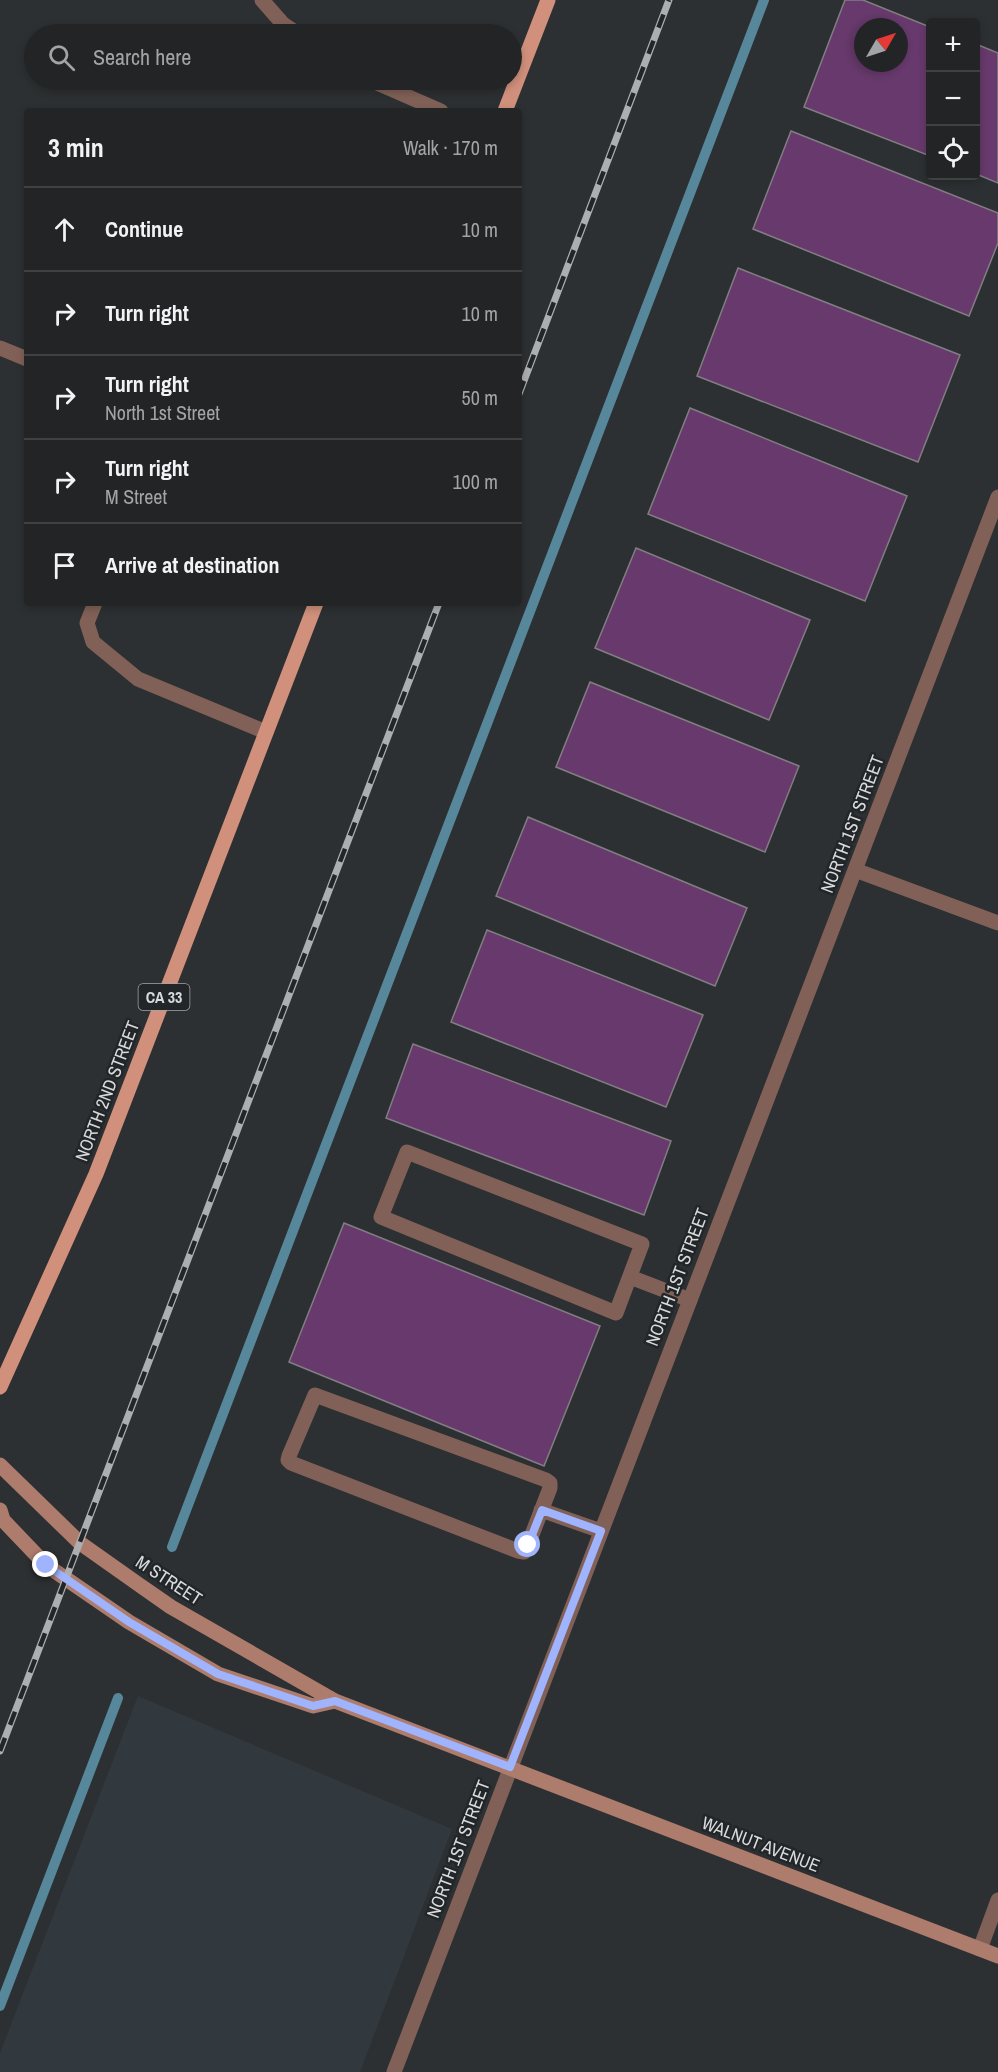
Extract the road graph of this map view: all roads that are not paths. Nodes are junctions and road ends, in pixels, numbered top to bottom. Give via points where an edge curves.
1 (262, 0) edge
2 (548, 0) edge
3 (283, 24) edge
4 (522, 69) edge
5 (392, 90) edge
6 (514, 90) edge
7 (434, 108) edge
8 (507, 108) edge
9 (0, 348) edge
10 (24, 357) edge
11 (998, 497) edge
12 (93, 606) edge
13 (315, 606) edge
14 (267, 732) junction
15 (855, 870) junction
16 (998, 923) edge
17 (630, 1278) junction
18 (690, 1300) junction
19 (0, 1387) edge
20 (0, 1465) edge
21 (0, 1510) edge
22 (542, 1510) junction
23 (601, 1531) junction
24 (335, 1701) junction
25 (510, 1767) junction
26 (998, 1900) edge
27 (980, 1949) junction
28 (998, 1956) edge
29 (394, 2072) edge

1 - 3 street
2 - 4 main road
5 - 7 street
6 - 8 main road
9 - 10 street
11 - 15 street, NORTH 1ST STREET
12 - 14 street via 87,622 93,642 138,679
13 - 14 main road, NORTH 2ND STREET / CA 33
14 - 19 main road, NORTH 2ND STREET / CA 33 via 96,1174
15 - 16 street
15 - 18 street, NORTH 1ST STREET
17 - 17 street via 642,1244 407,1152 381,1217 616,1313
17 - 18 street
18 - 23 street, NORTH 1ST STREET
20 - 24 street, M STREET via 80,1543 128,1577 171,1607
21 - 24 street, M STREET via 3,1520 46,1565 129,1622 218,1674 313,1706
22 - 22 street via 550,1488 546,1480 319,1395 312,1399 288,1460 518,1551 524,1552
22 - 23 street
23 - 25 street, NORTH 1ST STREET
24 - 25 street, M STREET
25 - 27 street, WALNUT AVENUE
25 - 29 street, NORTH 1ST STREET
26 - 27 street
27 - 28 street, WALNUT AVENUE

